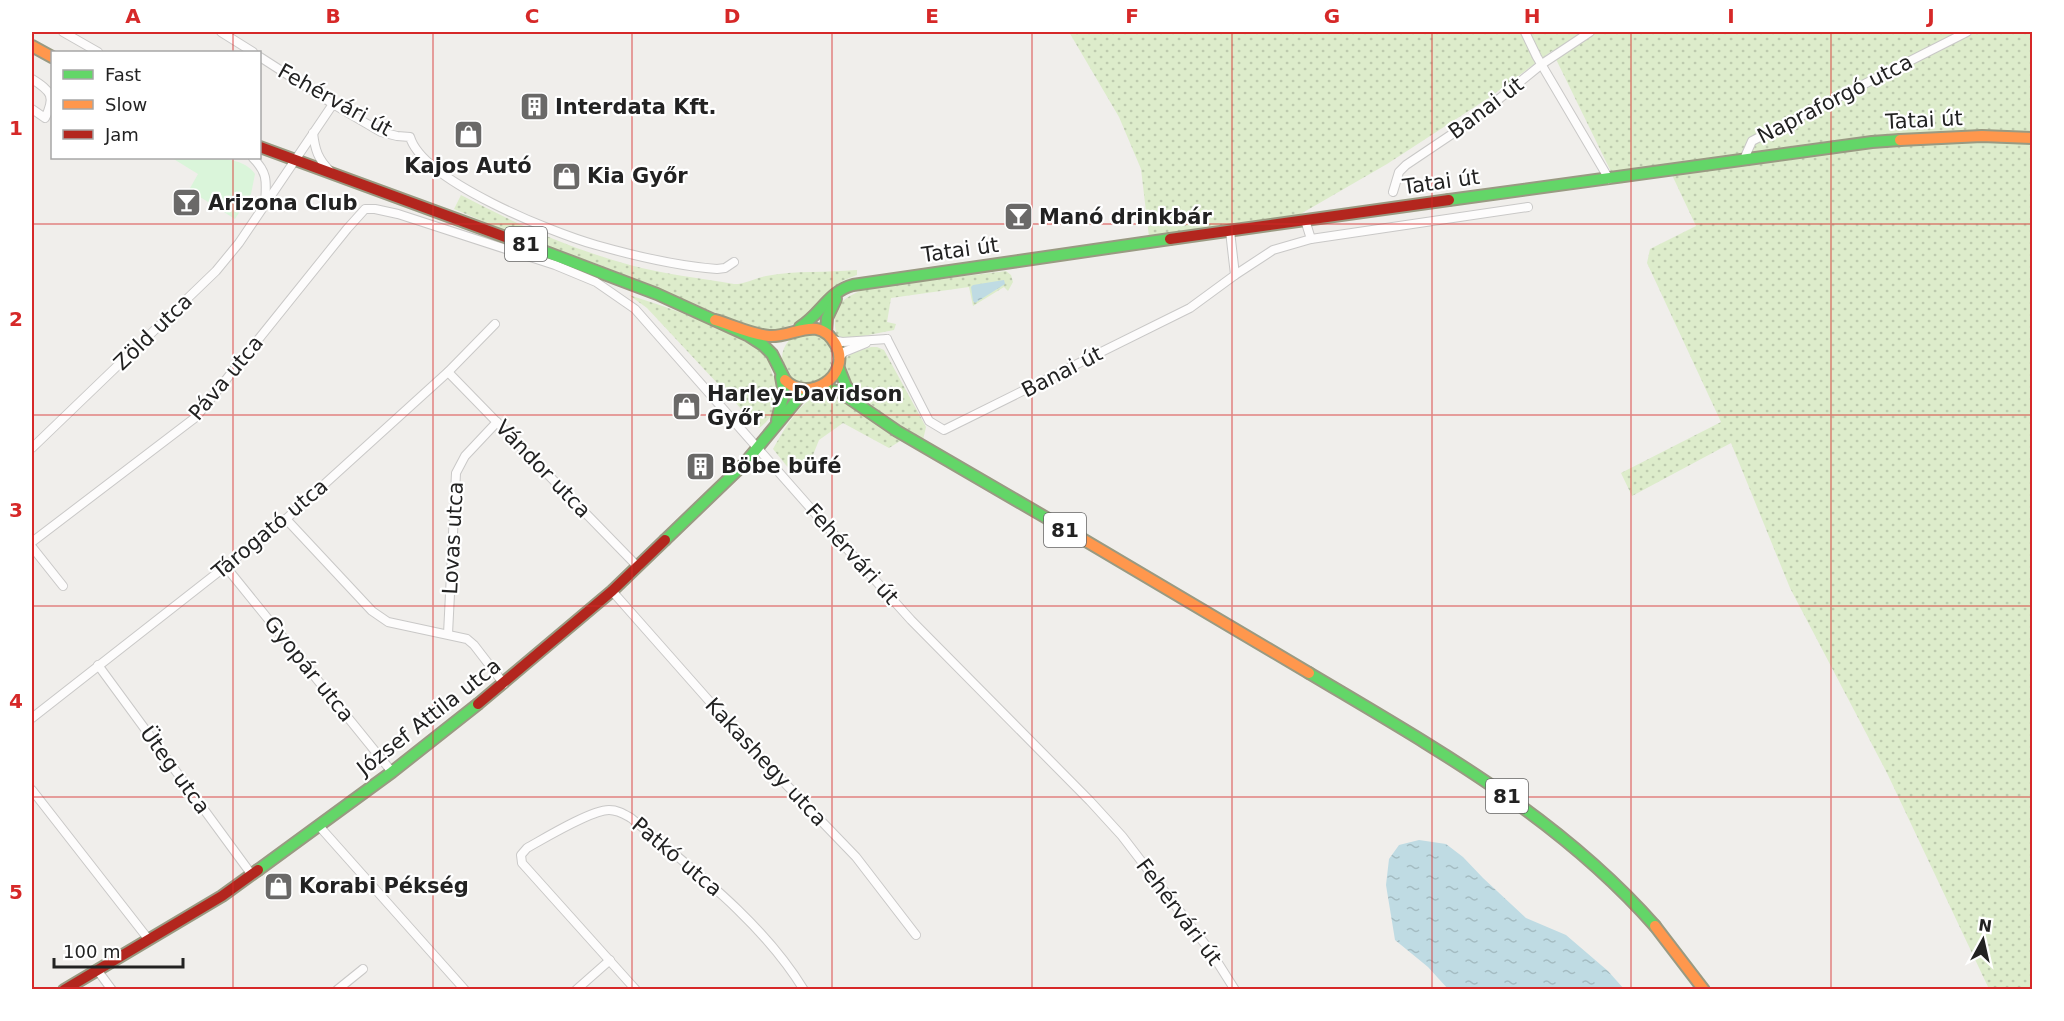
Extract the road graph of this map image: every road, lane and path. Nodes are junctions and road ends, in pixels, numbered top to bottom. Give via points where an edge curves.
1 (63, 32) edge
2 (221, 32) edge
3 (1525, 32) edge
4 (1590, 32) edge
5 (1967, 32) edge
6 (32, 46) edge
7 (96, 51) edge
8 (251, 51) edge
9 (51, 56) edge
10 (261, 58) edge
11 (1542, 64) junction
12 (32, 79) edge
13 (51, 96) edge
14 (333, 104) junction
15 (51, 105) edge
16 (32, 110) edge
17 (313, 133) junction
18 (2032, 138) edge
19 (261, 147) edge
20 (255, 159) edge
21 (1744, 159) junction
22 (294, 161) junction
23 (334, 175) junction
24 (1609, 179) junction
25 (1393, 192) dead end
26 (265, 206) junction
27 (1528, 207) dead end
28 (365, 209) joint
29 (1305, 220) junction
30 (1230, 231) junction
31 (1311, 239) junction
32 (734, 262) dead end
33 (1235, 275) junction
34 (856, 285) junction
35 (715, 320) junction
36 (495, 324) dead end
37 (793, 330) junction
38 (830, 337) junction
39 (887, 339) junction
40 (839, 362) junction
41 (778, 370) junction
42 (448, 372) junction
43 (817, 388) junction
44 (861, 405) junction
45 (497, 422) junction
46 (776, 423) junction
47 (758, 447) junction
48 (32, 448) edge
49 (286, 519) junction
50 (32, 544) edge
51 (226, 567) junction
52 (638, 567) junction
53 (63, 586) dead end
54 (612, 591) junction
55 (448, 634) junction
56 (98, 665) junction
57 (504, 684) junction
58 (32, 718) edge
59 (392, 772) junction
60 (32, 790) edge
61 (319, 826) junction
62 (252, 875) junction
63 (916, 935) dead end
64 (149, 940) junction
65 (610, 960) junction
66 (363, 969) dead end
67 (98, 971) junction
68 (64, 990) edge
69 (112, 990) edge
70 (337, 990) edge
71 (465, 990) edge
72 (576, 990) edge
73 (636, 990) edge
74 (804, 990) edge
75 (1235, 990) edge
76 (1704, 990) edge

1 - 7 street
2 - 8 street, Fehérvári út
3 - 11 street
4 - 11 street, Banai út
5 - 21 street, Napraforgó utca via 1752,141
6 - 9 street
10 - 14 street, Fehérvári út
11 - 24 street
11 - 25 street, Banai út via 1473,120 1406,165 1399,172
12 - 13 street
14 - 17 street, Zöld utca
14 - 32 street, Fehérvári út via 381,132 410,137 422,157 456,183 544,226 594,245 665,262 717,269
15 - 16 street via 45,118
17 - 22 street, Zöld utca
17 - 23 street via 320,161
18 - 21 street, Tatai út via 1982,136 1872,142
19 - 22 street, 81
20 - 26 street via 267,179
21 - 24 street, Tatai út
22 - 23 street, 81
22 - 26 street, Zöld utca
23 - 35 street, 81 via 594,268
24 - 29 street, Tatai út
26 - 48 street, Zöld utca via 216,271
27 - 31 street, Tatai út
28 - 47 street, Fehérvári út via 398,214 596,282 635,309
28 - 50 street, Páva utca via 196,417
29 - 30 street, Tatai út
29 - 31 street
30 - 33 street
30 - 34 street, Tatai út
31 - 33 street, Tatai út via 1273,249
33 - 39 street, Banai út via 1190,308 944,430 929,421
34 - 37 street, Tatai út via 840,290 815,318
34 - 38 street via 833,304 827,318
35 - 37 street, 81 via 764,335 780,336
35 - 41 street, 81 via 767,348
36 - 42 street, Tárogató utca
37 - 38 street, 81 via 817,328
37 - 41 street via 777,347
38 - 39 street via 842,342
38 - 40 street, 81
39 - 40 street via 844,352
40 - 43 street via 835,375
40 - 44 street, 81 via 846,386
41 - 43 street, 81 via 793,387
41 - 46 street, József Attila utca via 784,390
42 - 45 street, Vándor utca
42 - 49 street, Tárogató utca
43 - 44 street, 81 via 840,392
43 - 46 street, József Attila utca via 802,394
44 - 76 street, 81 via 897,431 1188,600 1503,792 1604,873 1668,941
45 - 52 street, Vándor utca
45 - 55 street, Lovas utca via 465,456 456,473
46 - 47 street, József Attila utca
47 - 52 street, József Attila utca
47 - 75 street, Fehérvári út via 911,620 1122,836 1211,952
49 - 51 street, Tárogató utca
49 - 55 street via 372,611 388,622
50 - 53 street, Páva utca
51 - 56 street, Tárogató utca
51 - 59 street, Gyopár utca
52 - 54 street, József Attila utca
54 - 57 street, József Attila utca
54 - 63 street, Kakashegy utca via 749,746 856,857
55 - 57 street via 474,645
56 - 58 street, Tárogató utca
56 - 62 street, Üteg utca
57 - 59 street, József Attila utca
59 - 61 street, József Attila utca
60 - 64 street
61 - 62 street, József Attila utca
61 - 71 street
62 - 64 street, József Attila utca
64 - 67 street, József Attila utca
65 - 72 street
65 - 73 street, Patkó utca
65 - 74 street, Patkó utca via 522,863 521,855 527,848 608,810 621,811 631,818 727,899 764,936
66 - 70 street
67 - 68 street, József Attila utca
67 - 69 street

